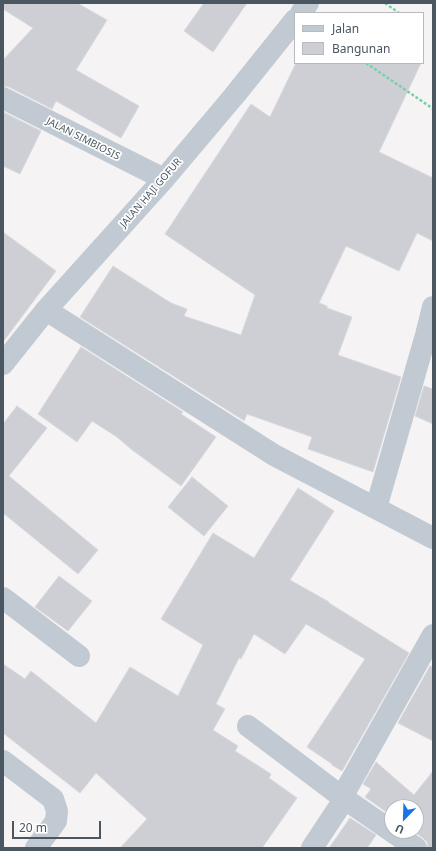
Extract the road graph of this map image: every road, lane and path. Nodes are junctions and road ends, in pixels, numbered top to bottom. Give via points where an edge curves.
1 (308, 3) edge
2 (385, 3) edge
3 (302, 12) edge
4 (398, 12) edge
5 (294, 21) edge
6 (367, 64) edge
7 (3, 98) edge
8 (433, 109) edge
9 (164, 179) junction
10 (433, 307) edge
11 (46, 310) junction
12 (3, 364) edge
13 (376, 508) junction
14 (433, 538) edge
15 (3, 598) edge
16 (433, 635) edge
17 (79, 656) dead end
18 (248, 726) dead end
19 (3, 761) edge
20 (343, 797) junction
21 (36, 848) edge
22 (312, 848) edge
23 (416, 848) edge

1 - 3 street
2 - 4 path
5 - 9 street, JALAN HAJI GOFUR
6 - 8 path
7 - 9 street, JALAN SIMBIOSIS
9 - 11 street, JALAN HAJI GOFUR
10 - 13 street
11 - 12 street, JALAN HAJI GOFUR
11 - 13 street via 274,455
13 - 14 street
15 - 17 street
16 - 20 street
18 - 20 street
19 - 21 street via 53,799 57,811 56,821
20 - 22 street
20 - 23 street

